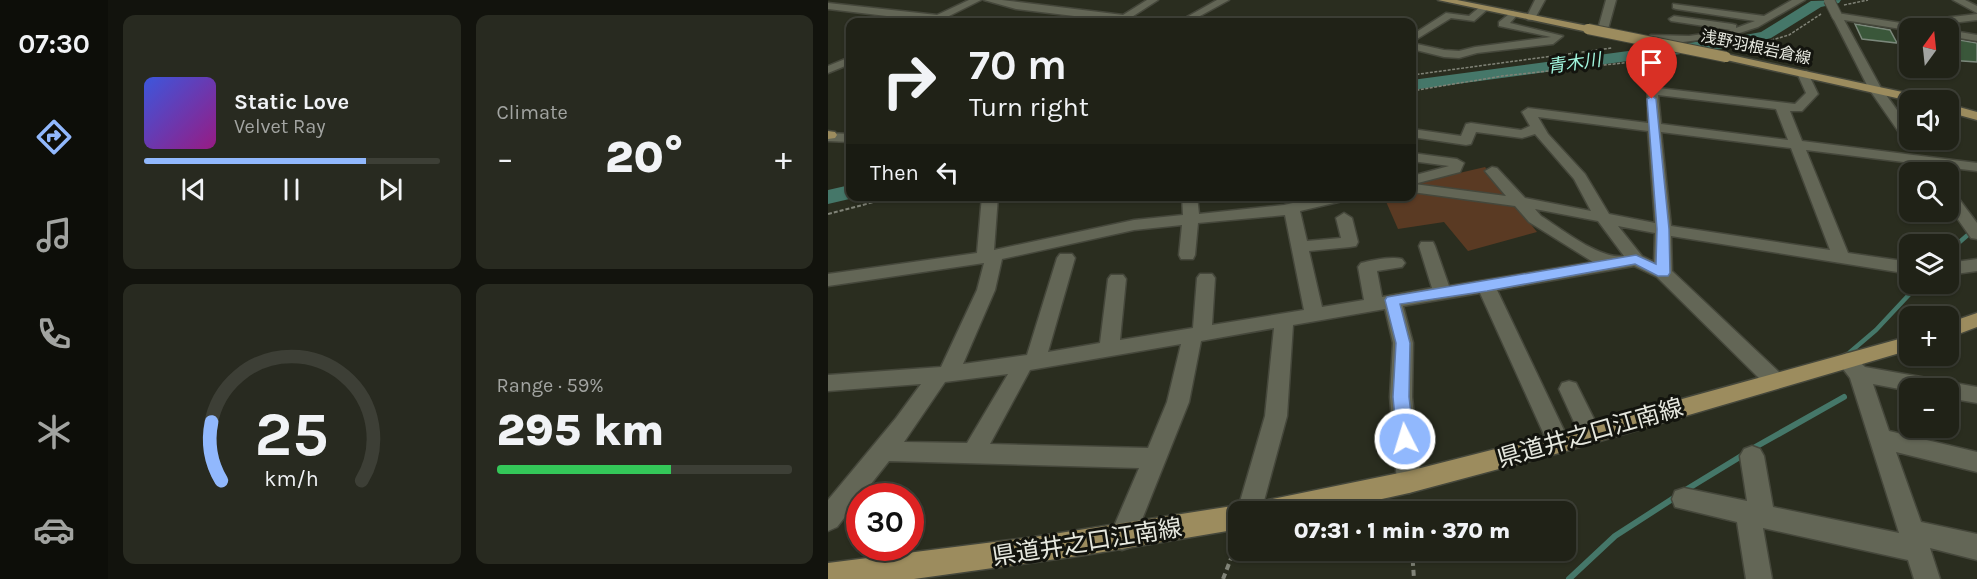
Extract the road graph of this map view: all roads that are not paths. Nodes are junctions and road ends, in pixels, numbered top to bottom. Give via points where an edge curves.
1 (841, 0) edge
2 (976, 0) edge
3 (989, 0) edge
4 (1076, 0) edge
5 (1154, 0) edge
6 (1224, 0) edge
7 (1443, 0) edge
8 (1540, 0) edge
9 (1611, 0) edge
10 (1800, 0) edge
11 (1829, 0) edge
12 (1958, 0) edge
13 (1726, 1) edge
14 (1677, 3) edge
15 (1478, 5) edge
16 (828, 6) edge
17 (1054, 10) junction
18 (1977, 10) edge
19 (1722, 12) junction
20 (1513, 14) junction
21 (1837, 16) junction
22 (1977, 17) edge
23 (919, 18) edge
24 (938, 18) edge
25 (1108, 18) edge
26 (1124, 18) edge
27 (1190, 18) edge
28 (1531, 18) junction
29 (1674, 19) junction
30 (1764, 19) junction
31 (1959, 19) edge
32 (1899, 26) edge
33 (1575, 27) junction
34 (1603, 29) junction
35 (1745, 29) junction
36 (1959, 35) edge
37 (1416, 36) edge
38 (1977, 38) edge
39 (1671, 41) junction
40 (1416, 47) edge
41 (1653, 60) dead end
42 (828, 61) edge
43 (846, 62) edge
44 (846, 63) edge
45 (828, 70) edge
46 (1803, 73) junction
47 (1875, 89) junction
48 (1652, 91) junction
49 (1899, 95) edge
50 (1781, 105) junction
51 (1959, 111) edge
52 (1977, 116) edge
53 (1899, 123) edge
54 (1654, 127) junction
55 (1538, 128) junction
56 (1416, 134) edge
57 (829, 136) edge
58 (846, 138) edge
59 (1796, 145) junction
60 (1416, 158) edge
61 (1900, 162) edge
62 (1959, 167) edge
63 (1977, 167) edge
64 (1492, 171) dead end
65 (1416, 179) edge
66 (1416, 189) edge
67 (990, 201) edge
68 (1190, 201) edge
69 (1311, 201) edge
70 (1521, 203) junction
71 (1283, 205) edge
72 (1959, 209) edge
73 (1344, 218) dead end
74 (1191, 219) junction
75 (1604, 219) junction
76 (1663, 229) junction
77 (1977, 234) edge
78 (1427, 246) dead end
79 (1300, 247) junction
80 (1186, 255) dead end
81 (989, 256) junction
82 (1841, 257) junction
83 (1066, 258) dead end
84 (1636, 260) junction
85 (1396, 263) dead end
86 (1613, 264) junction
87 (1977, 265) edge
88 (1899, 266) edge
89 (1959, 267) edge
90 (1663, 273) junction
91 (1206, 278) dead end
92 (828, 279) edge
93 (1117, 279) dead end
94 (1487, 287) junction
95 (1442, 294) junction
96 (1383, 302) junction
97 (1314, 313) junction
98 (1284, 320) junction
99 (1977, 320) edge
100 (1959, 327) edge
101 (1197, 335) junction
102 (1899, 348) edge
103 (1109, 350) junction
104 (1029, 363) junction
105 (1853, 368) junction
106 (944, 373) junction
107 (1899, 379) edge
108 (1775, 381) junction
109 (828, 383) edge
110 (1569, 389) dead end
111 (1959, 392) edge
112 (1977, 395) edge
113 (1590, 433) junction
114 (1881, 438) junction
115 (1559, 443) junction
116 (883, 452) junction
117 (973, 454) junction
118 (1752, 456) dead end
119 (1155, 458) junction
120 (1977, 462) edge
121 (1409, 482) junction
122 (1684, 499) dead end
123 (1252, 501) edge
124 (1320, 501) edge
125 (1755, 514) junction
126 (828, 519) edge
127 (1228, 519) edge
128 (1122, 538) junction
129 (1915, 541) junction
130 (1977, 547) edge
131 (828, 576) edge
132 (1758, 579) edge
133 (1927, 579) edge

1 - 16 street
2 - 24 street
3 - 17 street
4 - 17 street
5 - 26 street
6 - 27 street
7 - 15 main road, 浅野羽根岩倉線
8 - 28 street
9 - 34 street
10 - 30 street via 1776,8
11 - 21 street, bridge
12 - 18 street
13 - 19 street
14 - 19 street
14 - 29 street
15 - 20 main road, 浅野羽根岩倉線
15 - 37 street via 1471,19 1449,15
16 - 23 street
17 - 25 street
19 - 30 street
20 - 28 main road, 浅野羽根岩倉線
20 - 40 street via 1503,24 1558,36 1553,41 1475,50 1464,56
21 - 32 street
21 - 47 street
22 - 31 street
28 - 33 main road, 浅野羽根岩倉線
29 - 35 street
29 - 39 street
30 - 35 street
33 - 34 street
33 - 46 main road, 浅野羽根岩倉線, bridge
34 - 39 street
35 - 39 street
36 - 38 street
41 - 48 street
42 - 43 street
44 - 45 street
46 - 47 main road, 浅野羽根岩倉線
46 - 50 street via 1812,94 1798,108
47 - 49 main road, 浅野羽根岩倉線
47 - 53 street
48 - 50 street
48 - 54 street
50 - 59 street
51 - 52 main road
54 - 55 street via 1528,112
54 - 59 street
54 - 76 street
55 - 56 street via 1522,134 1471,127 1466,141
55 - 75 street via 1580,177
57 - 58 street
59 - 61 street
59 - 82 street
60 - 65 street via 1457,163 1455,169
62 - 63 street
64 - 70 street
66 - 70 street
67 - 81 street
68 - 74 street
69 - 71 street
70 - 75 street
70 - 86 street via 1535,219 1560,236
71 - 74 street
71 - 79 street
72 - 77 street
73 - 79 street via 1350,242
74 - 80 street
74 - 81 street via 1134,225
75 - 76 street
75 - 84 street
76 - 82 street
76 - 90 street
78 - 95 street
79 - 97 street
81 - 92 street
81 - 106 street via 986,290
82 - 88 street
83 - 104 street
84 - 86 street
84 - 90 street
85 - 96 street via 1367,267
86 - 94 street
87 - 89 street
90 - 108 street
91 - 101 street
93 - 103 street
94 - 95 street
94 - 115 street
95 - 96 street
96 - 97 street
96 - 121 street via 1403,343 1401,397
97 - 98 street
98 - 101 street
98 - 123 street via 1276,416
99 - 100 main road
101 - 103 street
101 - 119 street via 1178,402
102 - 105 main road, 県道井之口江南線
103 - 104 street
104 - 106 street
104 - 117 street
105 - 107 street
105 - 108 main road, 県道井之口江南線
105 - 114 street
106 - 109 street
106 - 116 street
108 - 113 main road, 県道井之口江南線
110 - 113 street
111 - 112 street
113 - 115 main road, 県道井之口江南線
114 - 120 street
114 - 129 street
115 - 121 main road, 県道井之口江南線
116 - 117 street
116 - 126 street
117 - 119 street
118 - 125 street
119 - 128 street
121 - 124 main road, 県道井之口江南線
122 - 125 street
125 - 129 street
125 - 132 street
127 - 128 main road, 県道井之口江南線
128 - 131 main road, 県道井之口江南線
129 - 130 street
129 - 133 street

